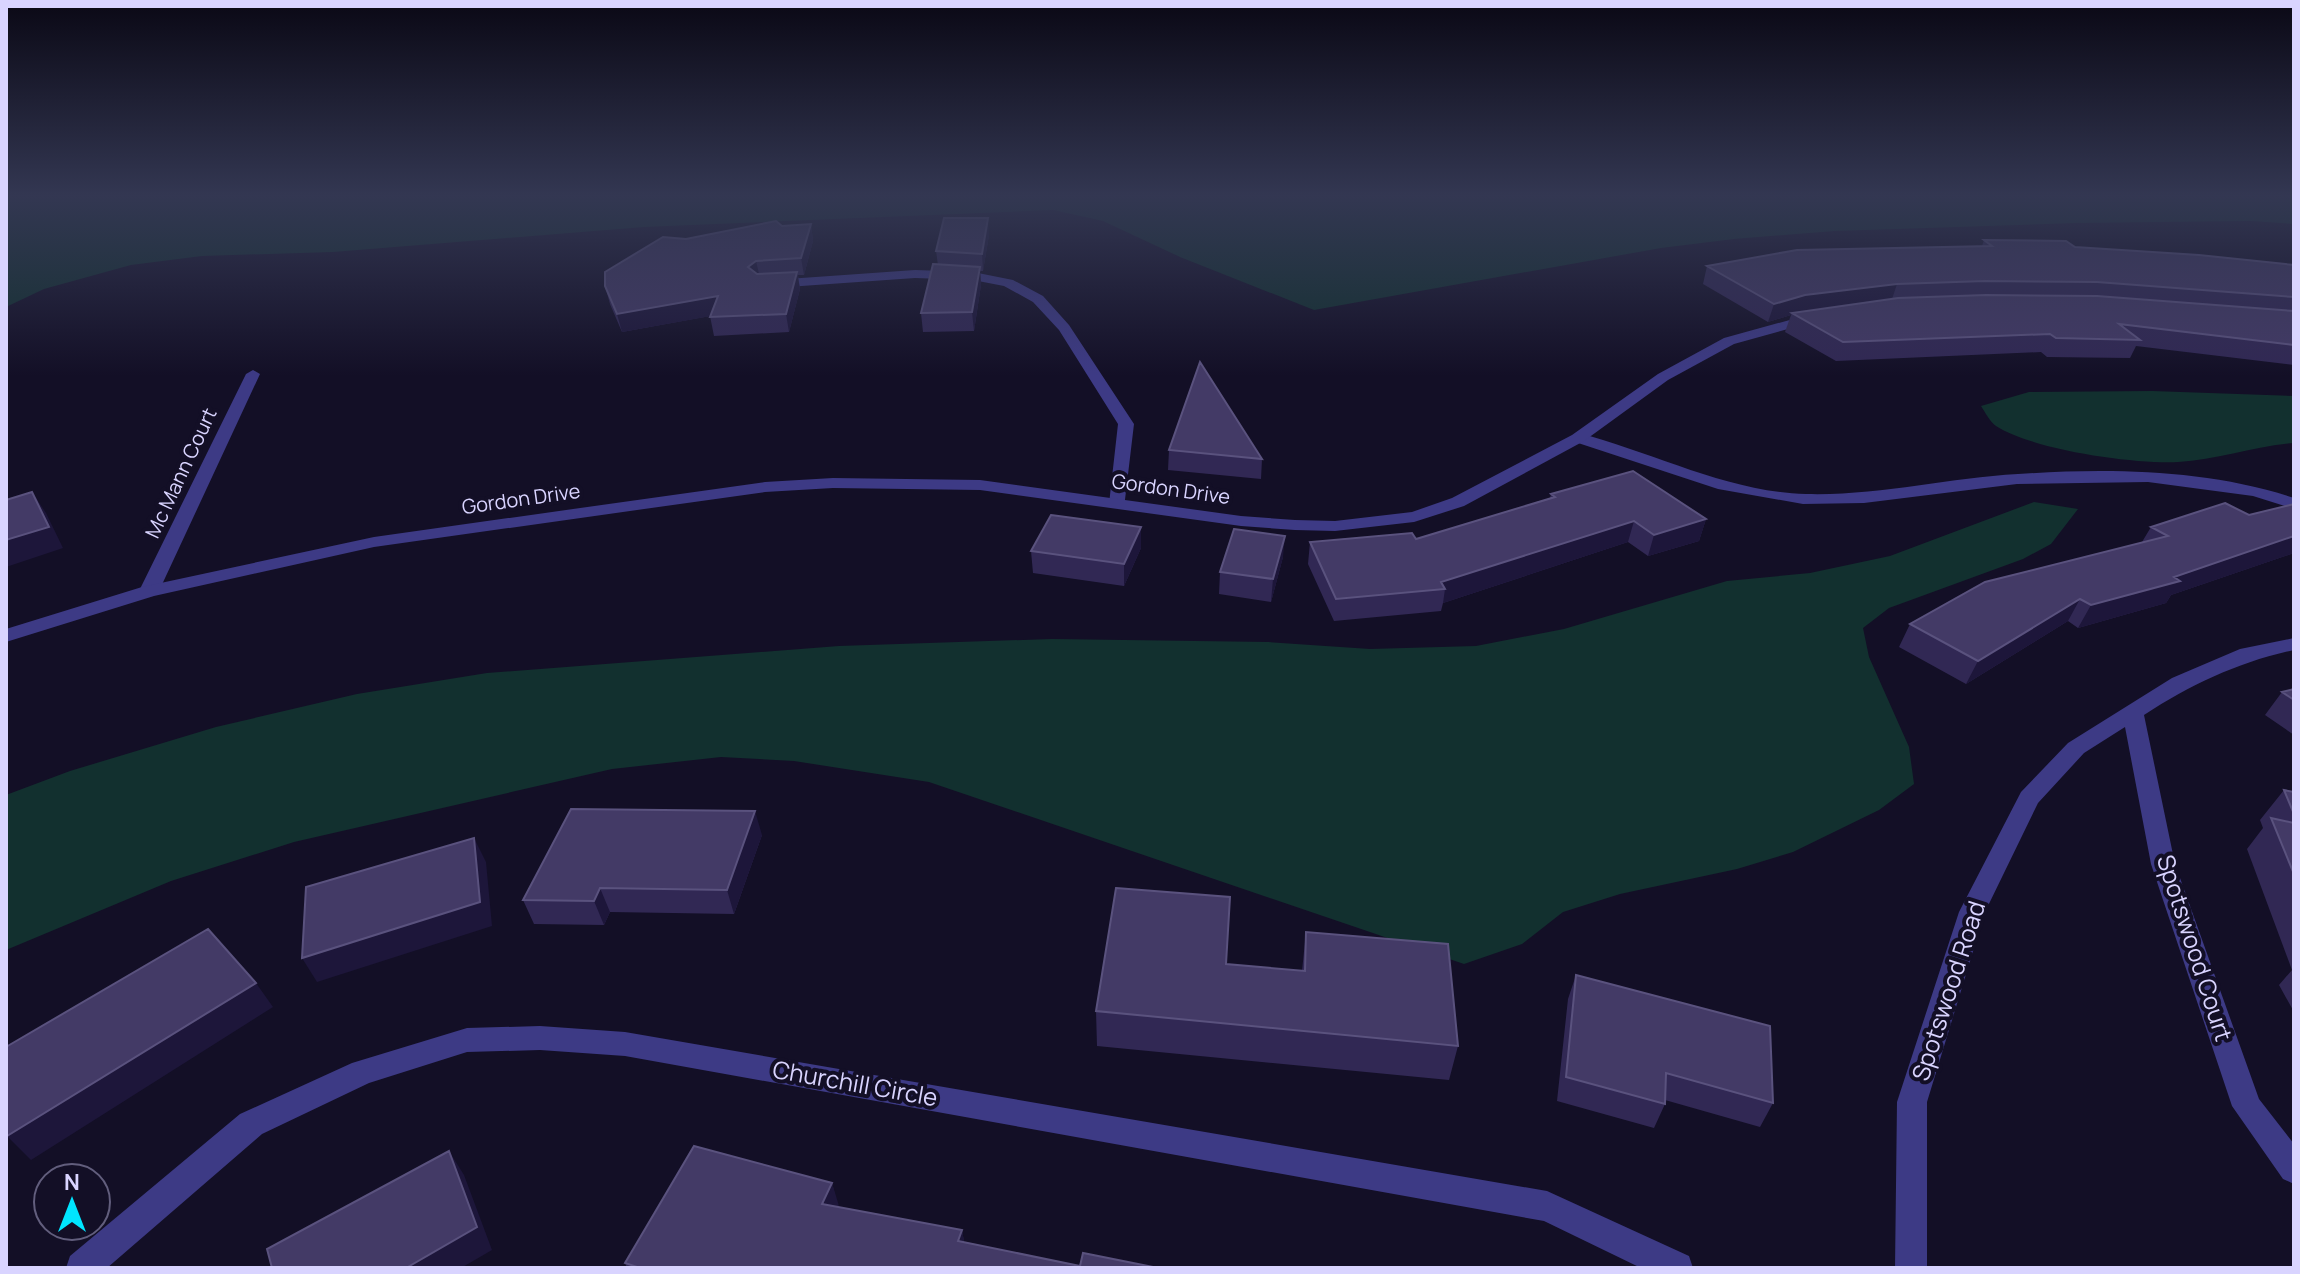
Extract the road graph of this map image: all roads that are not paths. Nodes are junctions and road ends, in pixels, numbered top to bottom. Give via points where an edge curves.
1 (760, 285) edge
2 (1829, 315) edge
3 (253, 374) dead end
4 (1578, 438) junction
5 (1118, 504) junction
6 (2294, 504) edge
7 (149, 591) junction
8 (6, 636) edge
9 (2294, 644) edge
10 (2133, 711) junction
11 (2294, 1169) edge
12 (82, 1268) edge
13 (1677, 1268) edge
14 (1911, 1268) edge

1 - 5 street via 915,274 973,276 1008,283 1038,299 1064,328 1126,424
2 - 4 street, Gordon Drive via 1729,341 1663,377
3 - 7 street, Mc Mann Court
4 - 5 street, Gordon Drive via 1458,502 1380,522 1295,525
4 - 6 street via 1724,485 1803,499 1864,498 2017,479 2148,477 2256,491
5 - 7 street, Gordon Drive via 980,485 765,487 374,542
7 - 8 street, Gordon Drive
9 - 10 street, Spotswood Road via 2247,654 2179,683
10 - 11 street, Spotswood Court via 2163,864 2247,1106
10 - 14 street, Spotswood Road via 2076,748 2029,798 1972,912 1912,1102
12 - 13 street, Churchill Circle via 251,1124 362,1072 467,1040 540,1038 625,1044 1547,1206

